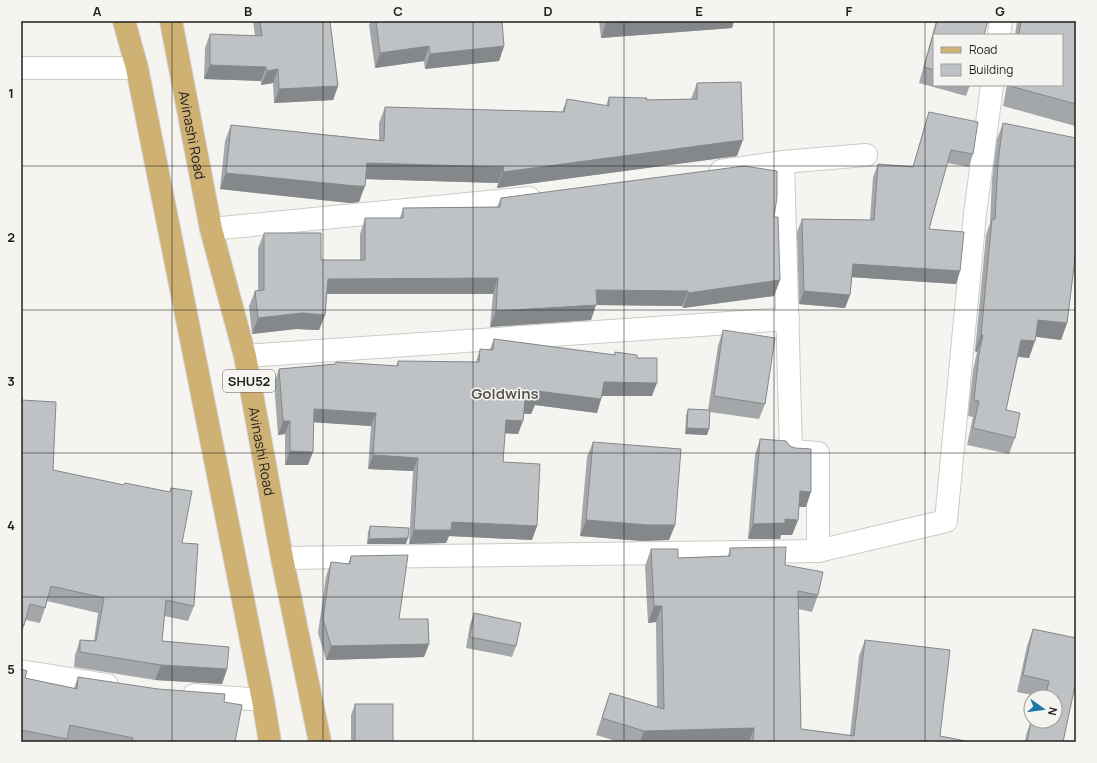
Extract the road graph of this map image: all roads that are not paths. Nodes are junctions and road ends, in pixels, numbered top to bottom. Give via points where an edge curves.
1 (124, 21) edge
2 (172, 21) edge
3 (1001, 21) edge
4 (999, 34) edge
5 (21, 68) edge
6 (137, 68) junction
7 (992, 86) edge
8 (866, 155) dead end
9 (783, 162) junction
10 (705, 173) edge
11 (549, 195) edge
12 (211, 229) junction
13 (788, 319) junction
14 (245, 356) junction
15 (818, 551) junction
16 (282, 558) junction
17 (21, 671) edge
18 (123, 687) edge
19 (177, 694) edge
20 (263, 700) junction
21 (270, 742) edge
22 (320, 742) edge

1 - 6 main road, SHU52
2 - 12 main road, Avinashi Road / SHU52
3 - 4 street
5 - 6 street
6 - 20 main road, SHU52
7 - 15 street via 975,214 946,521
8 - 9 street
9 - 10 street
9 - 13 street
11 - 12 street
12 - 14 main road, Avinashi Road / SHU52
13 - 14 street
13 - 15 street via 791,451 818,454
14 - 16 main road, Avinashi Road / SHU52
15 - 16 street
16 - 22 main road, Avinashi Road / SHU52
17 - 18 street
19 - 20 street
20 - 21 main road, SHU52

